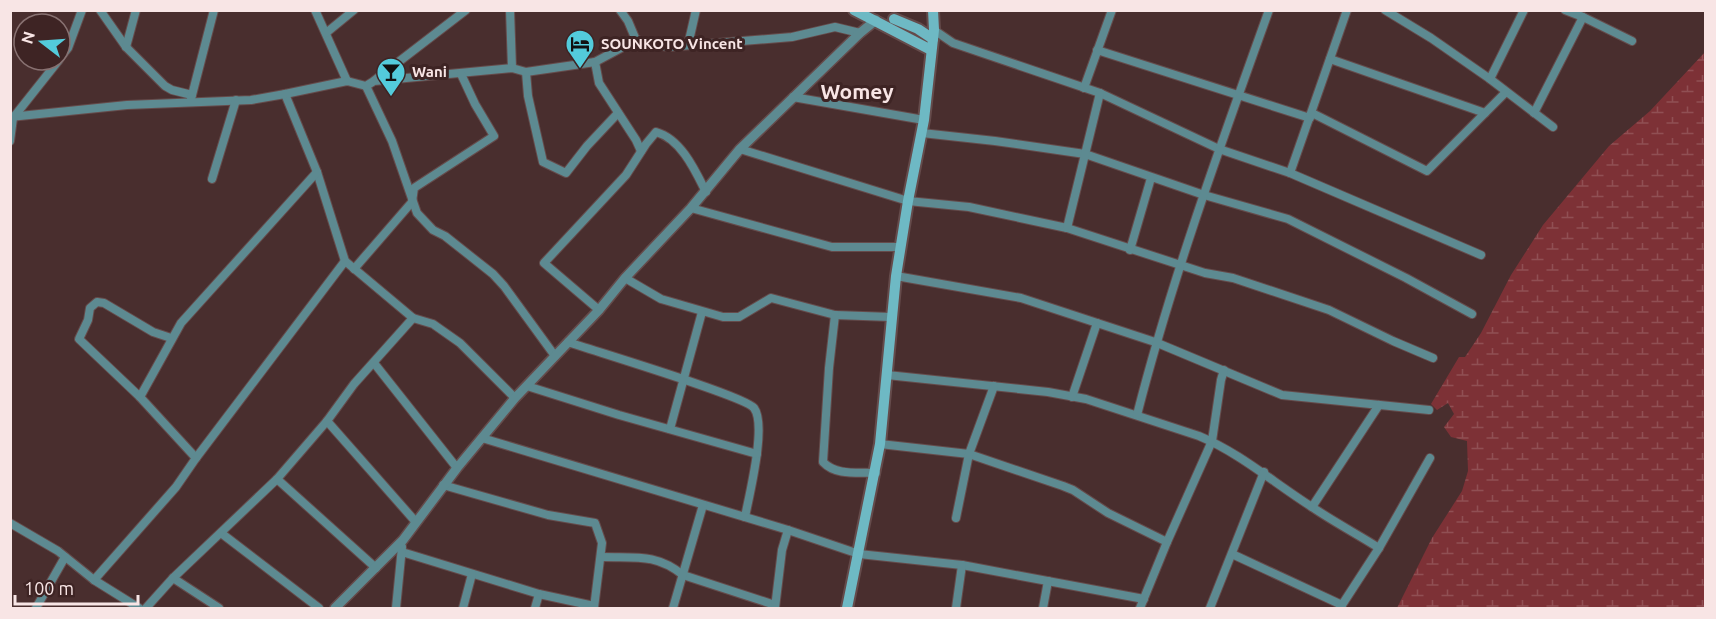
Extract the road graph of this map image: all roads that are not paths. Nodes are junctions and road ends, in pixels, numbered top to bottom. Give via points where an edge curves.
1 (82, 10) edge
2 (100, 10) edge
3 (136, 10) edge
4 (214, 10) edge
5 (315, 10) edge
6 (354, 10) edge
7 (466, 10) edge
8 (510, 10) edge
9 (620, 10) edge
10 (696, 10) edge
11 (854, 10) edge
12 (933, 10) edge
13 (1112, 10) edge
14 (1269, 10) edge
15 (1347, 10) edge
16 (1385, 10) edge
17 (1524, 10) edge
18 (1565, 10) edge
19 (1583, 17) junction
20 (894, 18) edge
21 (876, 20) junction
22 (327, 33) junction
23 (860, 33) junction
24 (72, 37) edge
25 (933, 39) junction
26 (636, 40) junction
27 (1632, 41) dead end
28 (688, 45) junction
29 (126, 47) junction
30 (1097, 50) junction
31 (1330, 59) junction
32 (595, 62) junction
33 (512, 68) junction
34 (49, 72) edge
35 (526, 72) junction
36 (461, 74) junction
37 (1491, 79) junction
38 (347, 81) junction
39 (370, 84) junction
40 (1084, 88) junction
41 (1506, 92) junction
42 (1100, 93) junction
43 (285, 94) junction
44 (1239, 94) junction
45 (191, 98) junction
46 (793, 98) junction
47 (236, 100) junction
48 (618, 113) junction
49 (1485, 113) junction
50 (1534, 113) junction
51 (1311, 116) junction
52 (12, 118) edge
53 (924, 120) junction
54 (1553, 127) dead end
55 (922, 134) junction
56 (10, 141) edge
57 (741, 149) junction
58 (1219, 149) junction
59 (641, 150) junction
60 (1085, 154) junction
61 (317, 172) junction
62 (1290, 173) junction
63 (1151, 178) junction
64 (212, 179) dead end
65 (706, 192) junction
66 (1204, 195) junction
67 (908, 201) junction
68 (412, 202) junction
69 (692, 208) junction
70 (1067, 228) junction
71 (900, 247) junction
72 (1130, 249) junction
73 (1481, 255) dead end
74 (345, 261) junction
75 (1181, 266) junction
76 (354, 269) junction
77 (896, 276) junction
78 (625, 278) junction
79 (599, 310) junction
80 (702, 312) junction
81 (1472, 314) dead end
82 (835, 315) junction
83 (891, 317) junction
84 (413, 318) junction
85 (1097, 322) junction
86 (171, 338) junction
87 (568, 342) junction
88 (1155, 342) junction
89 (555, 356) junction
90 (1433, 358) dead end
91 (374, 363) junction
92 (1224, 370) junction
93 (887, 375) junction
94 (684, 380) junction
95 (527, 386) junction
96 (994, 386) junction
97 (140, 397) junction
98 (1072, 397) junction
99 (515, 398) junction
100 (1379, 405) junction
101 (1429, 410) dead end
102 (1137, 415) junction
103 (327, 421) junction
104 (670, 429) junction
105 (482, 438) junction
106 (1212, 441) junction
107 (880, 444) junction
108 (757, 454) junction
109 (969, 454) junction
110 (196, 458) junction
111 (1430, 458) dead end
112 (456, 468) junction
113 (1264, 472) junction
114 (876, 473) junction
115 (277, 479) junction
116 (443, 485) junction
117 (703, 505) junction
118 (1312, 507) junction
119 (745, 517) junction
120 (956, 518) dead end
121 (415, 521) junction
122 (10, 523) edge
123 (788, 530) junction
124 (221, 533) junction
125 (403, 540) junction
126 (1167, 542) junction
127 (1379, 548) junction
128 (402, 552) junction
129 (859, 554) junction
130 (1232, 554) junction
131 (65, 556) junction
132 (602, 558) junction
133 (962, 565) junction
134 (376, 568) junction
135 (472, 574) junction
136 (683, 575) junction
137 (173, 578) junction
138 (94, 580) junction
139 (1048, 581) junction
140 (538, 594) junction
141 (1144, 599) junction
142 (594, 607) edge
143 (775, 607) edge
144 (1341, 607) edge
145 (36, 609) edge
146 (139, 609) edge
147 (146, 609) edge
148 (219, 609) edge
149 (320, 609) edge
150 (335, 609) edge
151 (396, 609) edge
152 (463, 609) edge
153 (535, 609) edge
154 (673, 609) edge
155 (847, 609) edge
156 (956, 609) edge
157 (1043, 609) edge
158 (1140, 609) edge
159 (1210, 609) edge

1 - 24 street
2 - 29 street
3 - 29 street
4 - 45 street
5 - 22 street
6 - 22 street
7 - 39 street
8 - 33 street
9 - 26 street
10 - 28 street
11 - 21 main road
12 - 25 main road
13 - 30 street
14 - 44 street
15 - 31 street
16 - 37 street
17 - 37 street
18 - 19 street
19 - 27 street
19 - 50 street
20 - 21 main road
20 - 25 main road
21 - 23 street
22 - 38 street
23 - 28 street via 835,27 792,37
23 - 46 street
25 - 40 street
25 - 53 main road
26 - 28 street via 668,47
26 - 32 street
29 - 45 street via 165,86
30 - 40 street
30 - 44 street
31 - 49 street
31 - 51 street
32 - 35 street
32 - 48 street via 599,83
33 - 35 street
33 - 36 street
34 - 52 street
35 - 48 street via 543,162 566,173
36 - 39 street
36 - 68 street via 494,136 414,189
37 - 41 street
38 - 39 street
38 - 43 street
39 - 68 street
40 - 42 street
41 - 49 street
41 - 50 street
42 - 58 street
42 - 60 street
43 - 47 street
43 - 61 street
44 - 51 street
44 - 58 street
45 - 47 street
45 - 52 street
46 - 53 street
46 - 57 street
47 - 64 street
48 - 59 street
49 - 51 street via 1427,171
50 - 54 street
51 - 62 street
52 - 56 street
53 - 55 main road
55 - 60 street
55 - 67 main road
57 - 65 street
57 - 67 street
58 - 62 street
58 - 66 street
59 - 65 street via 656,132 668,136
59 - 79 street via 626,175 544,263
60 - 63 street
60 - 70 street
61 - 74 street
61 - 86 street
62 - 73 street
63 - 66 street
63 - 72 street
65 - 69 street
66 - 75 street
66 - 81 street via 1288,219
67 - 70 street via 969,207
67 - 71 main road
68 - 76 street
68 - 89 street via 433,230 493,274
69 - 71 street via 832,247
69 - 78 street
70 - 72 street
71 - 77 main road
72 - 75 street
74 - 76 street
74 - 110 street
75 - 88 street
75 - 90 street via 1233,278 1329,310
76 - 84 street
77 - 83 main road
77 - 85 street via 1021,298
78 - 79 street
78 - 80 street via 661,299
79 - 87 street
80 - 82 street via 739,317 771,298
80 - 94 street
82 - 83 street
82 - 114 street via 823,462 838,471
83 - 93 main road
84 - 91 street
84 - 99 street via 433,324 460,343
85 - 88 street
85 - 98 street
86 - 97 street
86 - 97 street via 153,332 104,303 97,302 90,308 79,339
87 - 89 street
87 - 94 street
88 - 92 street
88 - 102 street
89 - 95 street
91 - 103 street
91 - 112 street
92 - 100 street via 1282,395
92 - 106 street
93 - 96 street
93 - 107 main road
94 - 104 street
94 - 108 street via 746,402 755,409
95 - 99 street
95 - 104 street
96 - 98 street
96 - 109 street
97 - 110 street
98 - 102 street
99 - 105 street
100 - 101 street
100 - 118 street
102 - 106 street
103 - 115 street
103 - 121 street
104 - 108 street
105 - 112 street
105 - 117 street
106 - 113 street
106 - 126 street
107 - 109 street
107 - 114 main road
108 - 119 street
109 - 120 street
109 - 126 street via 1073,490 1108,513
110 - 138 street via 176,488
111 - 127 street
112 - 116 street
113 - 118 street
113 - 130 street
114 - 129 main road
115 - 124 street
115 - 134 street
116 - 121 street
116 - 132 street via 548,515 595,523
117 - 119 street
117 - 136 street
118 - 127 street
119 - 123 street
121 - 125 street
122 - 131 street
123 - 129 street
123 - 143 street
124 - 137 street
124 - 149 street
125 - 128 street
125 - 134 street
126 - 141 street
127 - 144 street
128 - 135 street
128 - 151 street
129 - 133 street
129 - 155 main road
130 - 144 street
130 - 159 street
131 - 138 street
131 - 145 street
132 - 136 street via 660,560
132 - 142 street
133 - 139 street
133 - 156 street
134 - 150 street
135 - 140 street
135 - 152 street
136 - 143 street
136 - 154 street
137 - 147 street
137 - 148 street
138 - 146 street
139 - 141 street
139 - 157 street
140 - 142 street
140 - 153 street
141 - 158 street

